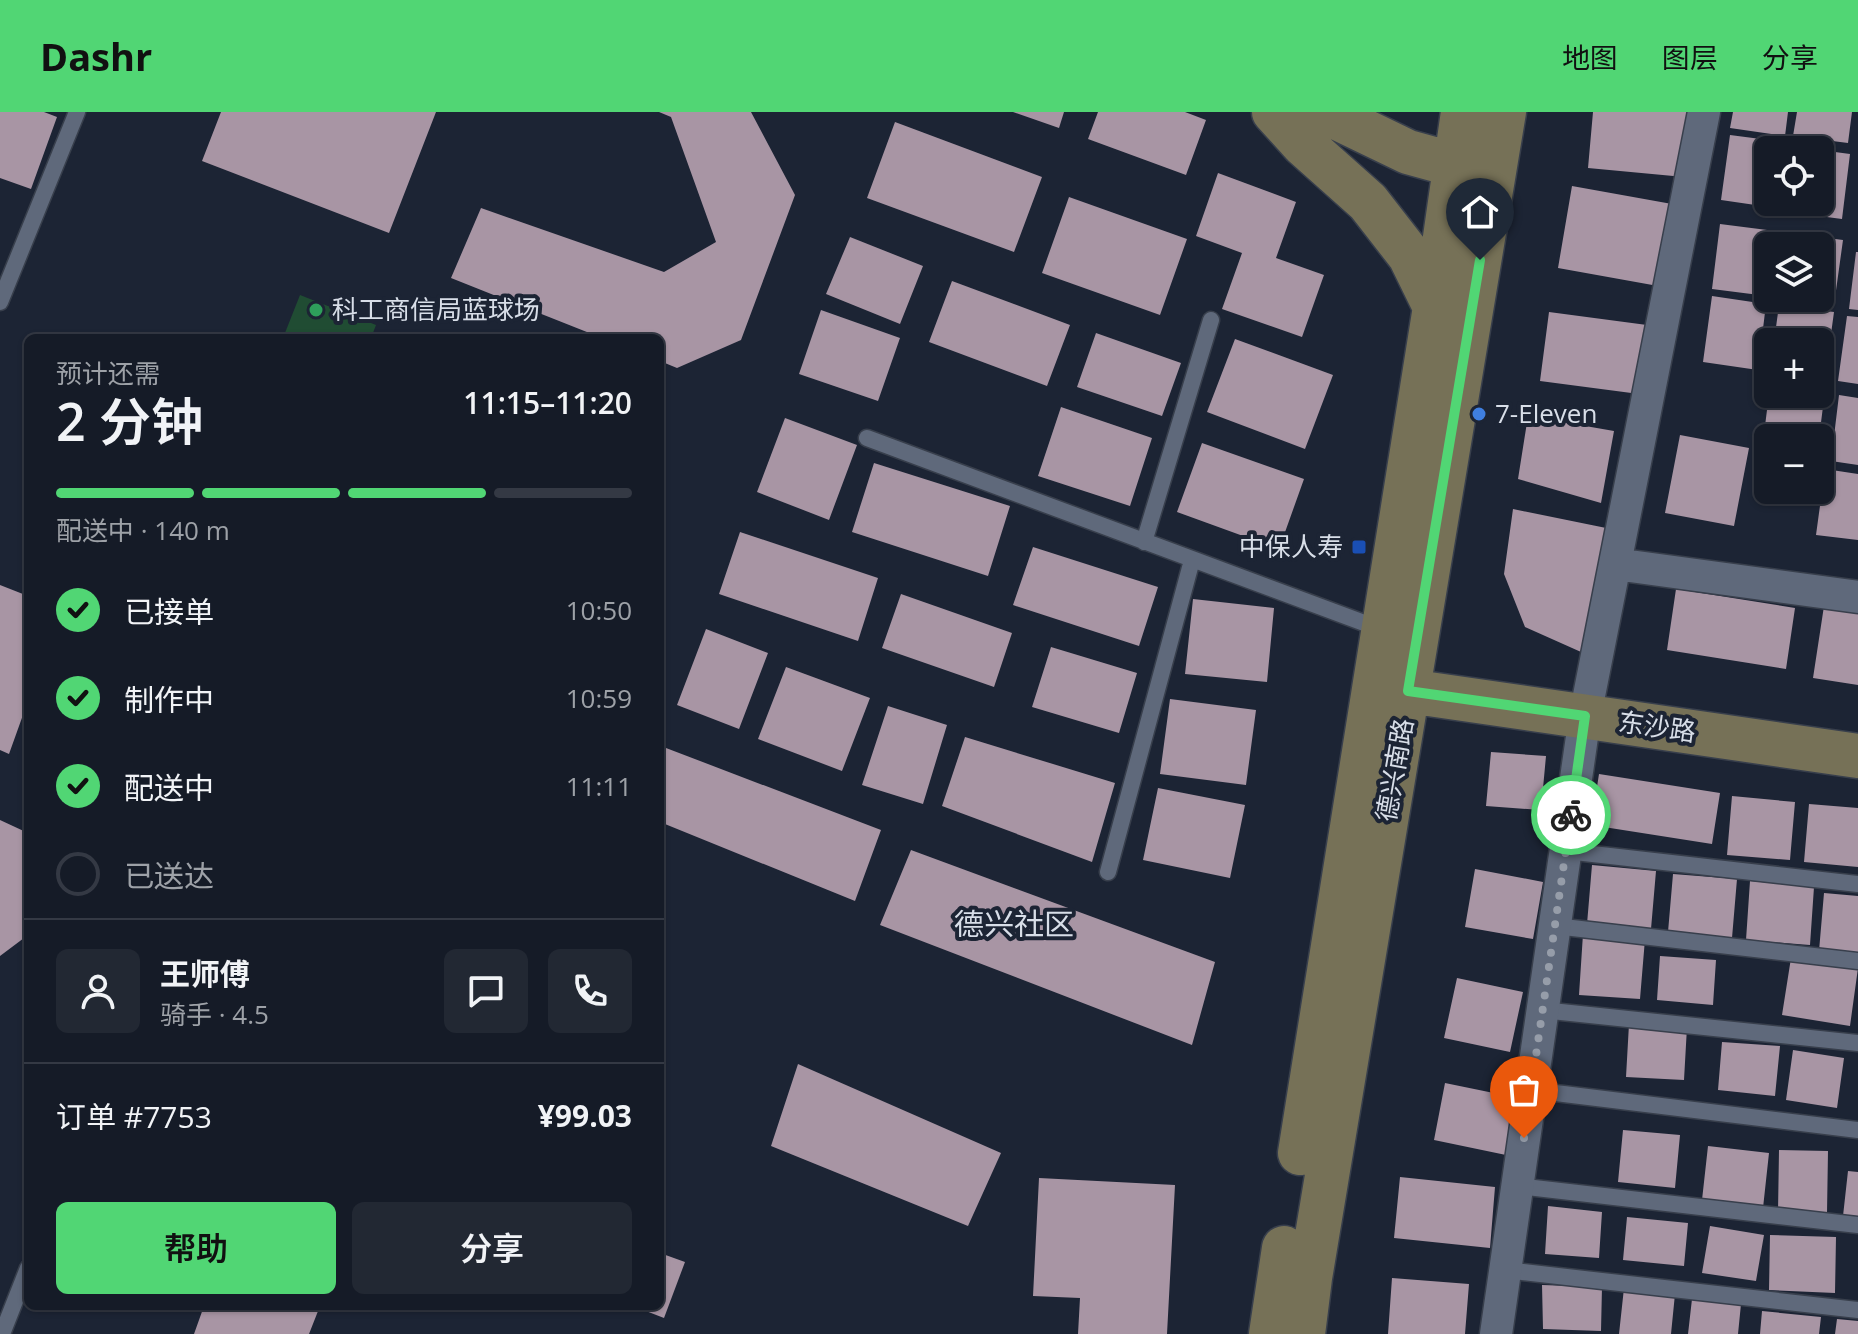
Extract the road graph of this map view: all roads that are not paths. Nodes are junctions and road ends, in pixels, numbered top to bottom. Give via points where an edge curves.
1 (77, 112) edge
2 (1274, 112) edge
3 (1325, 112) edge
4 (1463, 112) edge
5 (1504, 112) edge
6 (1704, 112) edge
7 (1474, 171) junction
8 (0, 302) edge
9 (1435, 307) junction
10 (1211, 320) dead end
11 (867, 438) dead end
12 (1144, 542) junction
13 (1192, 560) junction
14 (1615, 564) junction
15 (1858, 597) edge
16 (1383, 630) junction
17 (1408, 691) junction
18 (1585, 716) junction
19 (1858, 756) edge
20 (1566, 851) junction
21 (1108, 872) dead end
22 (1858, 884) edge
23 (1555, 926) junction
24 (1858, 961) edge
25 (1542, 1010) junction
26 (1858, 1043) edge
27 (1531, 1090) junction
28 (1858, 1130) edge
29 (1517, 1186) junction
30 (1858, 1225) edge
31 (1505, 1270) junction
32 (24, 1278) edge
33 (1858, 1310) edge
34 (2, 1334) edge
35 (1271, 1334) edge
36 (1303, 1334) edge
37 (1496, 1334) edge

1 - 8 lane
2 - 9 main road via 1368,202 1410,256
3 - 7 main road via 1408,152
4 - 7 main road, 德兴南路
5 - 7 main road, 德兴南路
6 - 14 street
7 - 9 main road, 德兴南路
7 - 17 main road, 德兴南路
9 - 16 main road, 德兴南路
10 - 12 lane
11 - 12 lane
12 - 13 lane
13 - 16 lane
13 - 21 lane
14 - 15 street
14 - 18 street
16 - 35 main road, 德兴南路
17 - 18 main road, 东沙路
17 - 36 main road, 德兴南路
18 - 19 main road, 东沙路
18 - 20 street
20 - 22 lane
20 - 23 street
23 - 24 lane
23 - 25 street
25 - 26 lane
25 - 27 street
27 - 28 lane
27 - 29 street
29 - 30 lane
29 - 31 street
31 - 33 lane
31 - 37 street
32 - 34 lane

